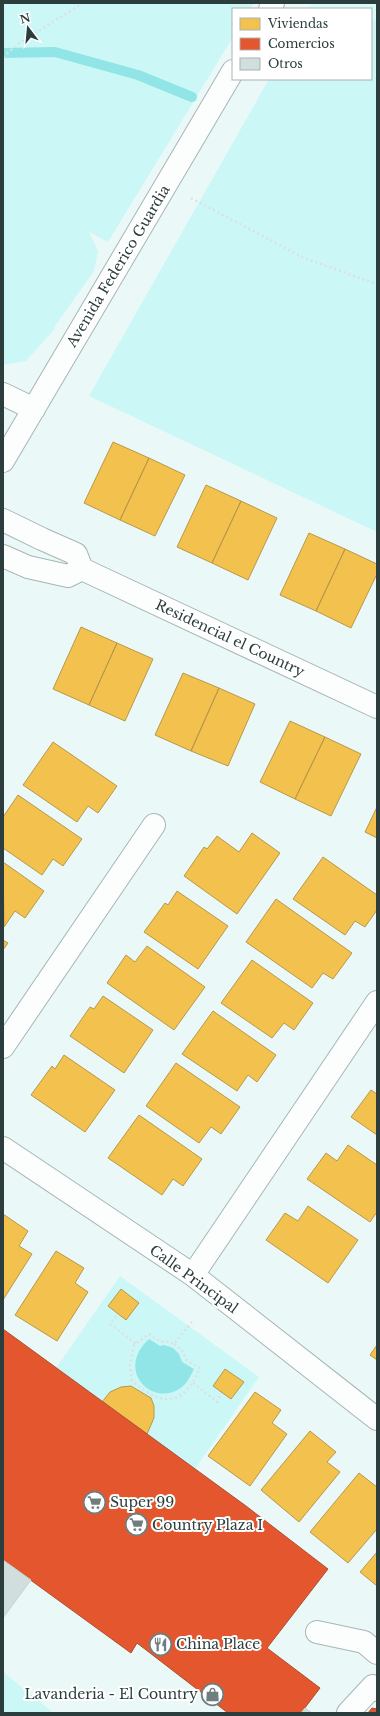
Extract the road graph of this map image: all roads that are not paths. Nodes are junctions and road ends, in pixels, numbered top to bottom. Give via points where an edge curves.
1 (232, 73) edge
2 (3, 394) edge
3 (34, 409) junction
4 (3, 462) edge
5 (3, 520) edge
6 (3, 556) edge
7 (82, 569) junction
8 (377, 707) edge
9 (154, 825) dead end
10 (377, 1002) edge
11 (3, 1047) edge
12 (3, 1148) edge
13 (193, 1275) junction
14 (377, 1419) edge
15 (318, 1632) dead end
16 (377, 1653) edge
17 (377, 1690) edge
18 (348, 1713) edge

1 - 3 street, Avenida Federico Guardia
2 - 3 street
3 - 4 street, Avenida Federico Guardia
5 - 7 street via 76,554
6 - 7 street via 28,567 68,576
7 - 8 street, Residencial el Country
9 - 11 street
10 - 13 street
12 - 13 street, Calle Principal
13 - 14 street, Calle Principal
15 - 16 street via 364,1642
17 - 18 street via 373,1686

